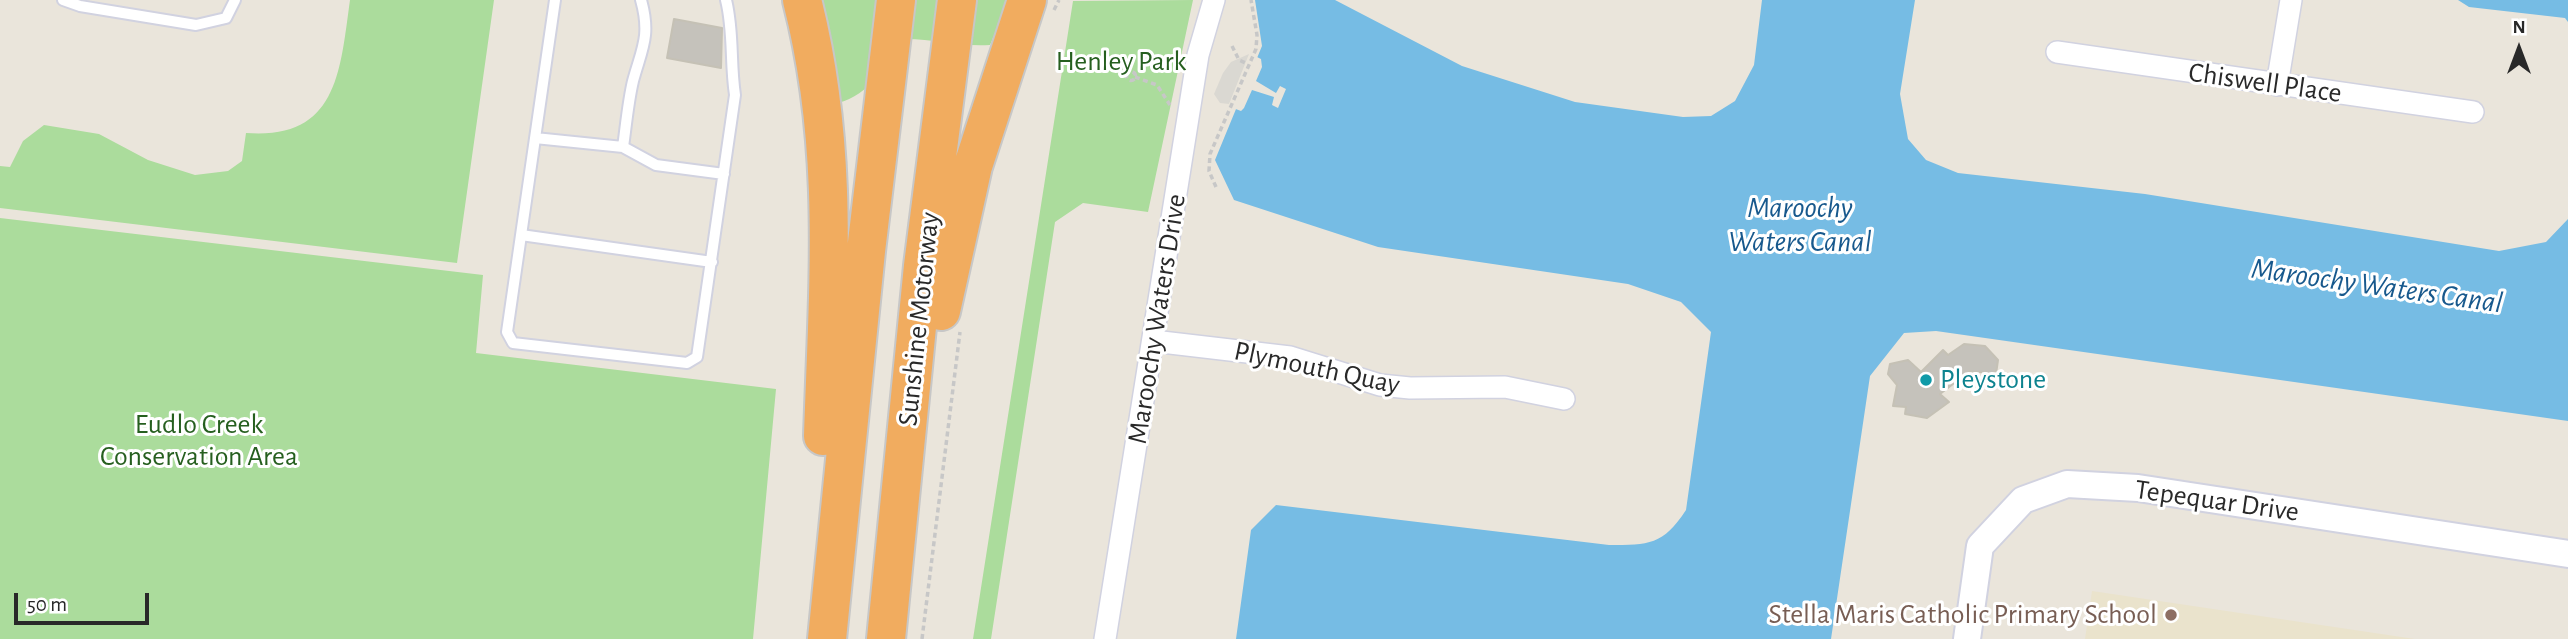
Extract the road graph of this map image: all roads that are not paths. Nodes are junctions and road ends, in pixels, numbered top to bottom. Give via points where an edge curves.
1 (63, 0) edge
2 (234, 0) edge
3 (555, 0) edge
4 (641, 0) edge
5 (726, 0) edge
6 (802, 0) edge
7 (896, 0) edge
8 (957, 0) edge
9 (1214, 0) edge
10 (2291, 0) edge
11 (1040, 7) edge
12 (2057, 52) dead end
13 (2277, 85) junction
14 (2473, 112) dead end
15 (536, 138) junction
16 (623, 148) junction
17 (724, 174) junction
18 (521, 235) junction
19 (712, 262) junction
20 (1153, 341) junction
21 (1564, 399) dead end
22 (2568, 554) edge
23 (834, 559) junction
24 (890, 600) junction
25 (827, 639) edge
26 (886, 639) edge
27 (1105, 639) edge
28 (1967, 639) edge

1 - 2 lane via 196,25 226,18
3 - 15 lane
4 - 16 lane via 647,22
5 - 17 lane via 733,28 730,62 736,95
6 - 23 highway via 820,83 829,166 821,499
7 - 23 highway
8 - 24 highway, Sunshine Motorway via 923,266
9 - 20 street, Maroochy Waters Drive via 1198,55
10 - 13 street
11 - 24 highway via 994,95 957,232 932,369 912,536
12 - 13 street, Chiswell Place
13 - 14 street, Chiswell Place
15 - 16 lane
15 - 18 lane
16 - 17 lane via 656,164
17 - 19 lane
18 - 19 lane
18 - 19 lane via 507,332 513,342 687,363 696,358
20 - 21 street, Plymouth Quay via 1290,357 1380,385 1505,387
20 - 27 street, Maroochy Waters Drive
22 - 28 street, Tepequar Drive via 2138,488 2067,484 2023,500 1980,546
23 - 25 highway
24 - 26 highway, Sunshine Motorway

